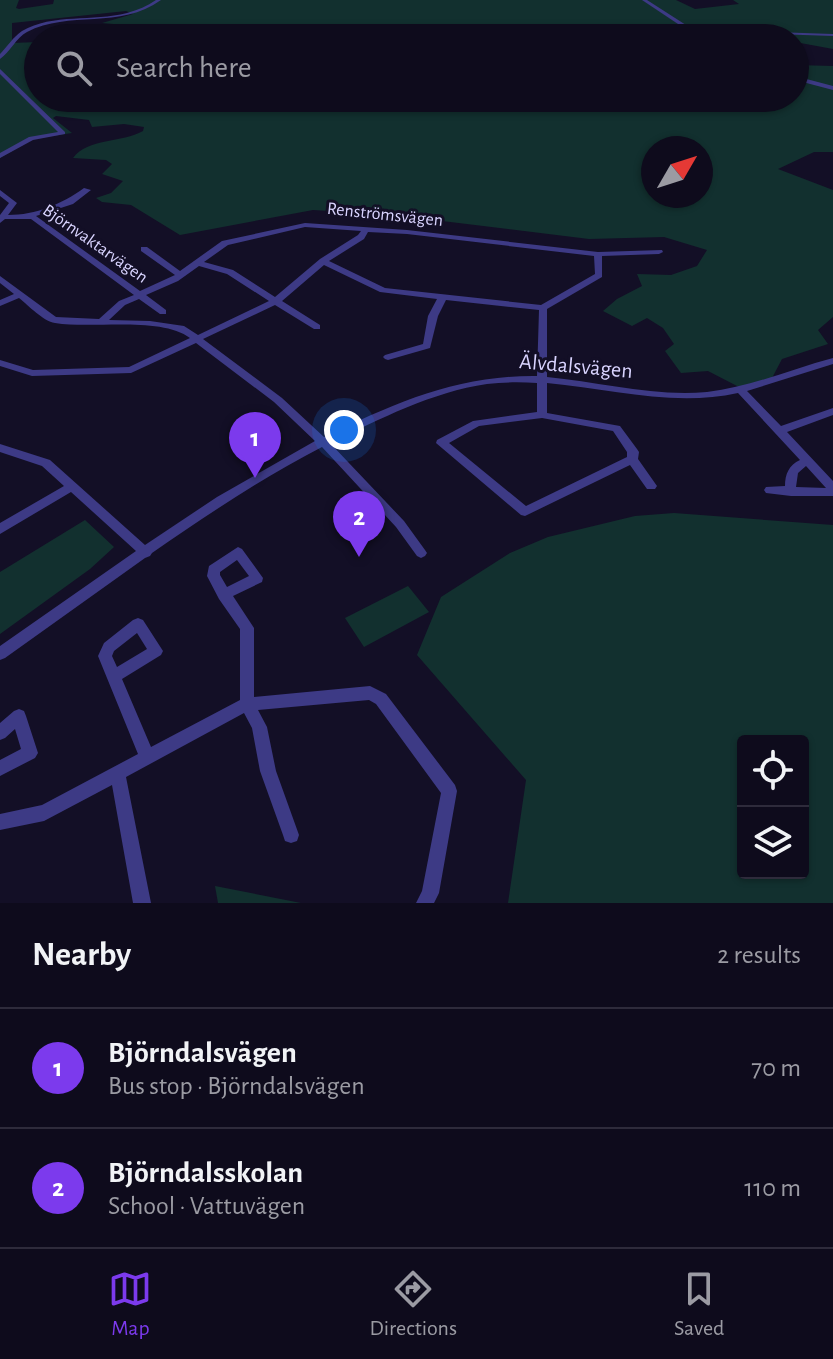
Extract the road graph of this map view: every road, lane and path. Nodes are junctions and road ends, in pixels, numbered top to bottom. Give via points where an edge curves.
1 (159, 0) edge
2 (644, 0) edge
3 (704, 0) edge
4 (711, 0) edge
5 (51, 24) edge
6 (680, 24) edge
7 (24, 32) edge
8 (809, 34) edge
9 (833, 35) edge
10 (0, 57) edge
11 (0, 71) edge
12 (809, 82) edge
13 (833, 88) edge
14 (24, 95) edge
15 (42, 112) edge
16 (0, 156) edge
17 (87, 190) dead end
18 (0, 192) edge
19 (29, 216) junction
20 (1, 219) edge
21 (366, 229) junction
22 (144, 249) dead end
23 (659, 252) dead end
24 (598, 254) junction
25 (323, 261) junction
26 (198, 263) junction
27 (180, 275) junction
28 (0, 279) edge
29 (19, 295) junction
30 (139, 295) junction
31 (442, 298) junction
32 (276, 301) junction
33 (0, 303) edge
34 (543, 308) junction
35 (163, 312) dead end
36 (101, 322) junction
37 (317, 327) dead end
38 (197, 338) junction
39 (388, 357) dead end
40 (833, 361) edge
41 (0, 363) edge
42 (543, 380) junction
43 (742, 391) junction
44 (833, 411) edge
45 (542, 415) junction
46 (779, 431) junction
47 (322, 441) junction
48 (0, 448) edge
49 (632, 459) junction
50 (807, 461) junction
51 (73, 486) junction
52 (651, 486) dead end
53 (770, 490) dead end
54 (833, 490) edge
55 (791, 492) junction
56 (0, 529) edge
57 (146, 553) junction
58 (421, 553) dead end
59 (224, 595) dead end
60 (0, 654) edge
61 (115, 675) dead end
62 (247, 704) junction
63 (0, 733) edge
64 (147, 756) junction
65 (0, 768) edge
66 (118, 774) junction
67 (0, 822) edge
68 (291, 835) dead end
69 (142, 903) edge
70 (425, 903) edge

1 - 5 street via 123,14
2 - 6 street
3 - 4 street
7 - 10 street
8 - 9 street
11 - 14 street
12 - 13 street
15 - 16 street via 63,133 31,138
17 - 19 street
18 - 20 street via 13,203
19 - 20 street, Björnvaktarvägen
19 - 30 street, Björnvaktarvägen
21 - 24 street, Renströmsvägen
21 - 25 street
21 - 26 street, Renströmsvägen via 314,224 240,238
22 - 27 street
23 - 24 street, Renströmsvägen
24 - 34 street via 599,275
25 - 31 street via 383,290
25 - 32 street
26 - 27 street, Renströmsvägen
26 - 32 street via 230,272
27 - 30 street, Renströmsvägen
28 - 29 street
29 - 33 street
29 - 36 street via 54,320
30 - 35 street, Björnvaktarvägen
30 - 36 street, Renströmsvägen
31 - 34 street
31 - 39 street via 427,346
32 - 37 street
32 - 38 street
34 - 42 street
36 - 38 street via 177,327
38 - 41 street via 131,370 38,373
38 - 47 street
40 - 43 street, Älvdalsvägen
42 - 43 street, Älvdalsvägen via 685,396
42 - 45 street
42 - 47 street, Älvdalsvägen via 453,387
43 - 46 street
44 - 46 street
45 - 49 street via 616,428 633,452
45 - 49 street via 477,423 441,443 525,512
46 - 50 street
47 - 57 street, Älvdalsvägen via 255,478
47 - 58 street
48 - 51 street via 46,463
49 - 52 street
50 - 54 street
50 - 55 street via 794,470
51 - 56 street
51 - 57 street
53 - 55 street
54 - 55 street
57 - 60 street, Älvdalsvägen
59 - 62 street via 247,628
61 - 64 street
62 - 64 street
62 - 68 street via 259,727
62 - 70 street via 370,693 381,699 449,791
63 - 65 street via 19,716 30,753
64 - 66 street
66 - 67 street via 44,813
66 - 69 street

